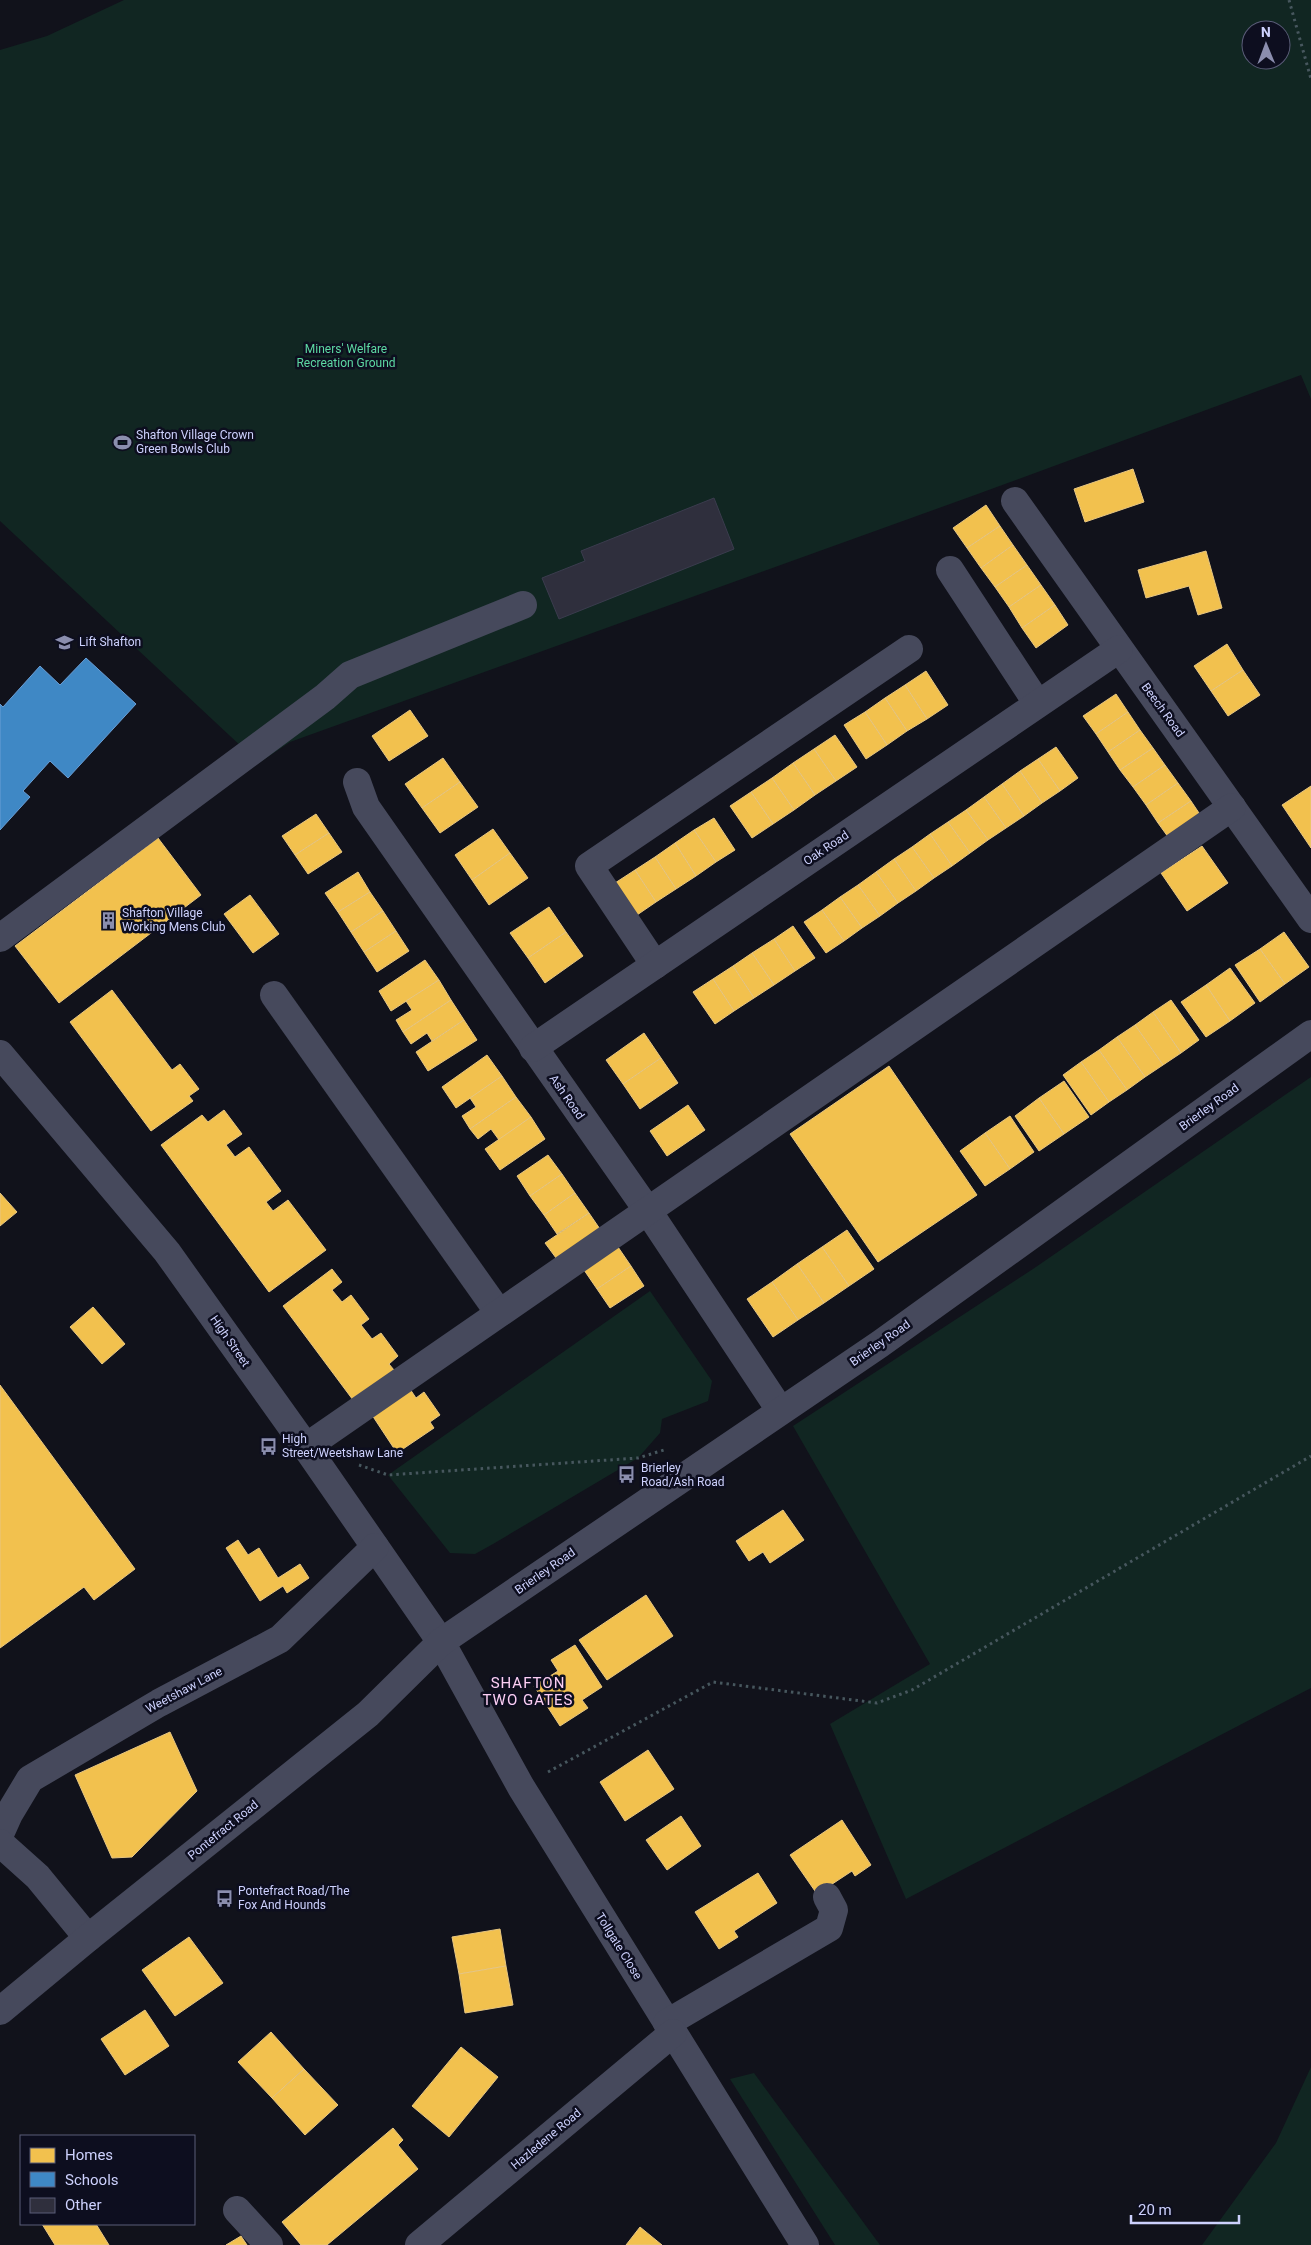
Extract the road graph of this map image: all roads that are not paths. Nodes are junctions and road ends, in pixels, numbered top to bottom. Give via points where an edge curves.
1 (1015, 501) dead end
2 (950, 570) dead end
3 (523, 605) dead end
4 (910, 649) dead end
5 (1119, 649) junction
6 (1037, 703) junction
7 (357, 782) dead end
8 (1232, 807) junction
9 (1311, 919) edge
10 (0, 938) edge
11 (655, 965) junction
12 (274, 995) dead end
13 (1311, 1034) edge
14 (533, 1048) junction
15 (1, 1056) edge
16 (648, 1211) junction
17 (499, 1313) junction
18 (780, 1410) junction
19 (306, 1447) junction
20 (375, 1547) junction
21 (441, 1642) junction
22 (0, 1834) edge
23 (0, 1843) edge
24 (827, 1897) dead end
25 (88, 1938) junction
26 (0, 2011) edge
27 (670, 2028) junction
28 (236, 2210) dead end
29 (268, 2245) edge
30 (420, 2245) edge
31 (805, 2245) edge

1 - 5 street, Beech Road
2 - 6 street
3 - 10 street via 350,675 325,697
4 - 11 street via 589,866
5 - 6 street, Oak Road
5 - 8 street, Beech Road
6 - 11 street, Oak Road
7 - 14 street, Ash Road via 366,808
8 - 9 street, Beech Road
8 - 16 street
11 - 14 street, Oak Road
12 - 17 street
13 - 18 street, Brierley Road via 880,1344
14 - 16 street, Ash Road
15 - 19 street, High Street via 167,1252
16 - 17 street
16 - 18 street, Ash Road
17 - 19 street
18 - 21 street, Brierley Road
19 - 20 street, High Street
20 - 21 street, High Street
20 - 22 street, Weetshaw Lane via 280,1640 159,1703 30,1779 8,1814
21 - 25 street, Pontefract Road via 368,1714
21 - 27 street, Tollgate Close via 522,1787
23 - 25 street via 38,1877
24 - 27 street, Hazledene Road via 834,1910 830,1928
25 - 26 street, Pontefract Road
27 - 30 street, Hazledene Road
27 - 31 street, Tollgate Close
28 - 29 street

